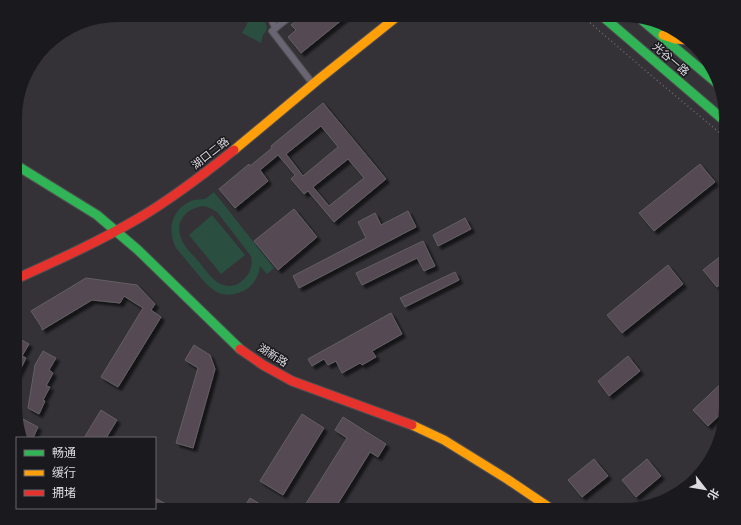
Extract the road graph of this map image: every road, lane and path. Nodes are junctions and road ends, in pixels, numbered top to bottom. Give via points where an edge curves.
1 (272, 22) edge
2 (283, 22) edge
3 (390, 22) edge
4 (589, 22) edge
5 (609, 22) edge
6 (649, 26) edge
7 (276, 28) junction
8 (657, 32) junction
9 (677, 39) edge
10 (709, 77) edge
11 (313, 84) junction
12 (719, 116) edge
13 (719, 132) edge
14 (22, 169) edge
15 (116, 231) junction
16 (22, 276) edge
17 (543, 503) edge

1 - 7 street
2 - 7 street
3 - 11 street, 湖口二路
4 - 13 path
5 - 12 street, 光谷一路
6 - 8 street, 光谷一路
7 - 11 street via 272,32
8 - 9 street
8 - 10 street, 光谷一路
11 - 15 street, 湖口二路 via 178,193
14 - 15 street, 湖新路 via 97,215
15 - 16 street, 湖口二路
15 - 17 street, 湖新路 via 239,348 263,365 298,383 432,434

